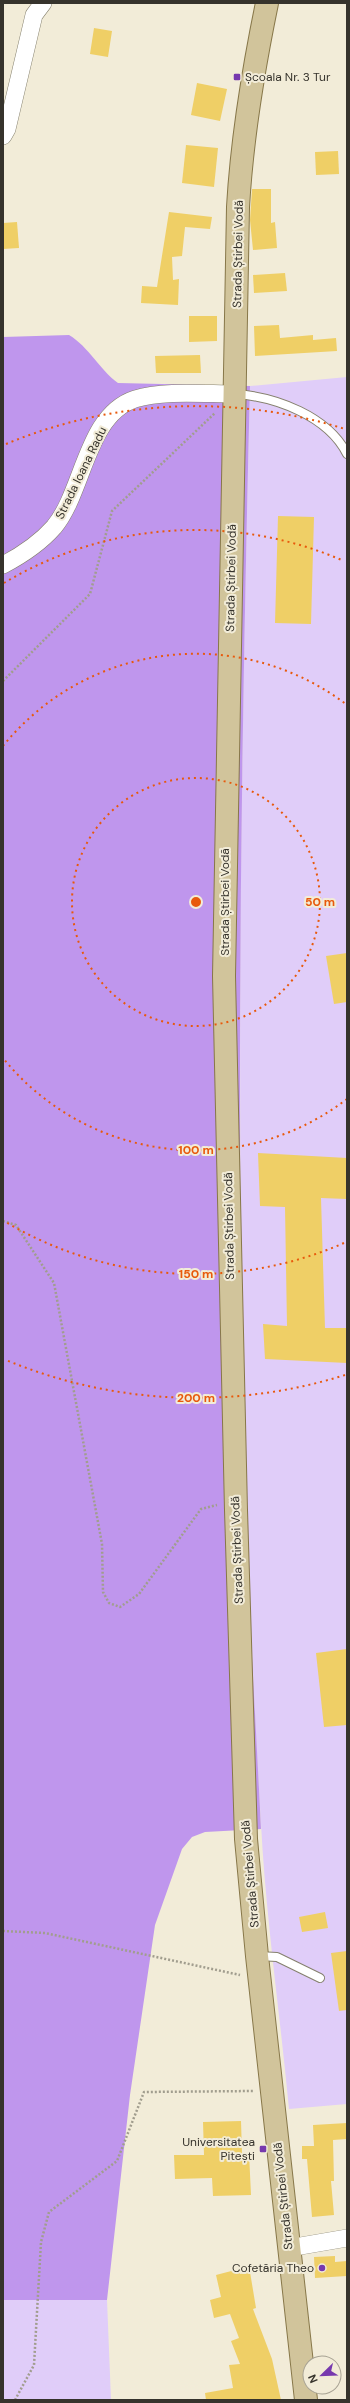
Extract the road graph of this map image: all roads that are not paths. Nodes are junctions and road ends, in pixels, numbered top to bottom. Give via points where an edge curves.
1 (43, 3) edge
2 (267, 3) edge
3 (3, 136) edge
4 (235, 394) junction
5 (347, 454) edge
6 (3, 565) edge
7 (257, 1956) junction
8 (320, 1978) dead end
9 (347, 2238) edge
10 (289, 2248) junction
11 (306, 2400) edge

1 - 3 street via 34,15 7,129
2 - 4 main road, Strada Știrbei Vodă via 251,80 240,176
4 - 5 lane via 256,395 294,408 332,434
4 - 6 street, Strada Ioana Radu via 157,395 135,399 113,412 100,430 55,526 40,542
4 - 7 main road, Strada Știrbei Vodă via 224,976 245,1802
7 - 8 lane via 277,1957
7 - 10 main road, Strada Știrbei Vodă
9 - 10 street
10 - 11 main road, Strada Știrbei Vodă

